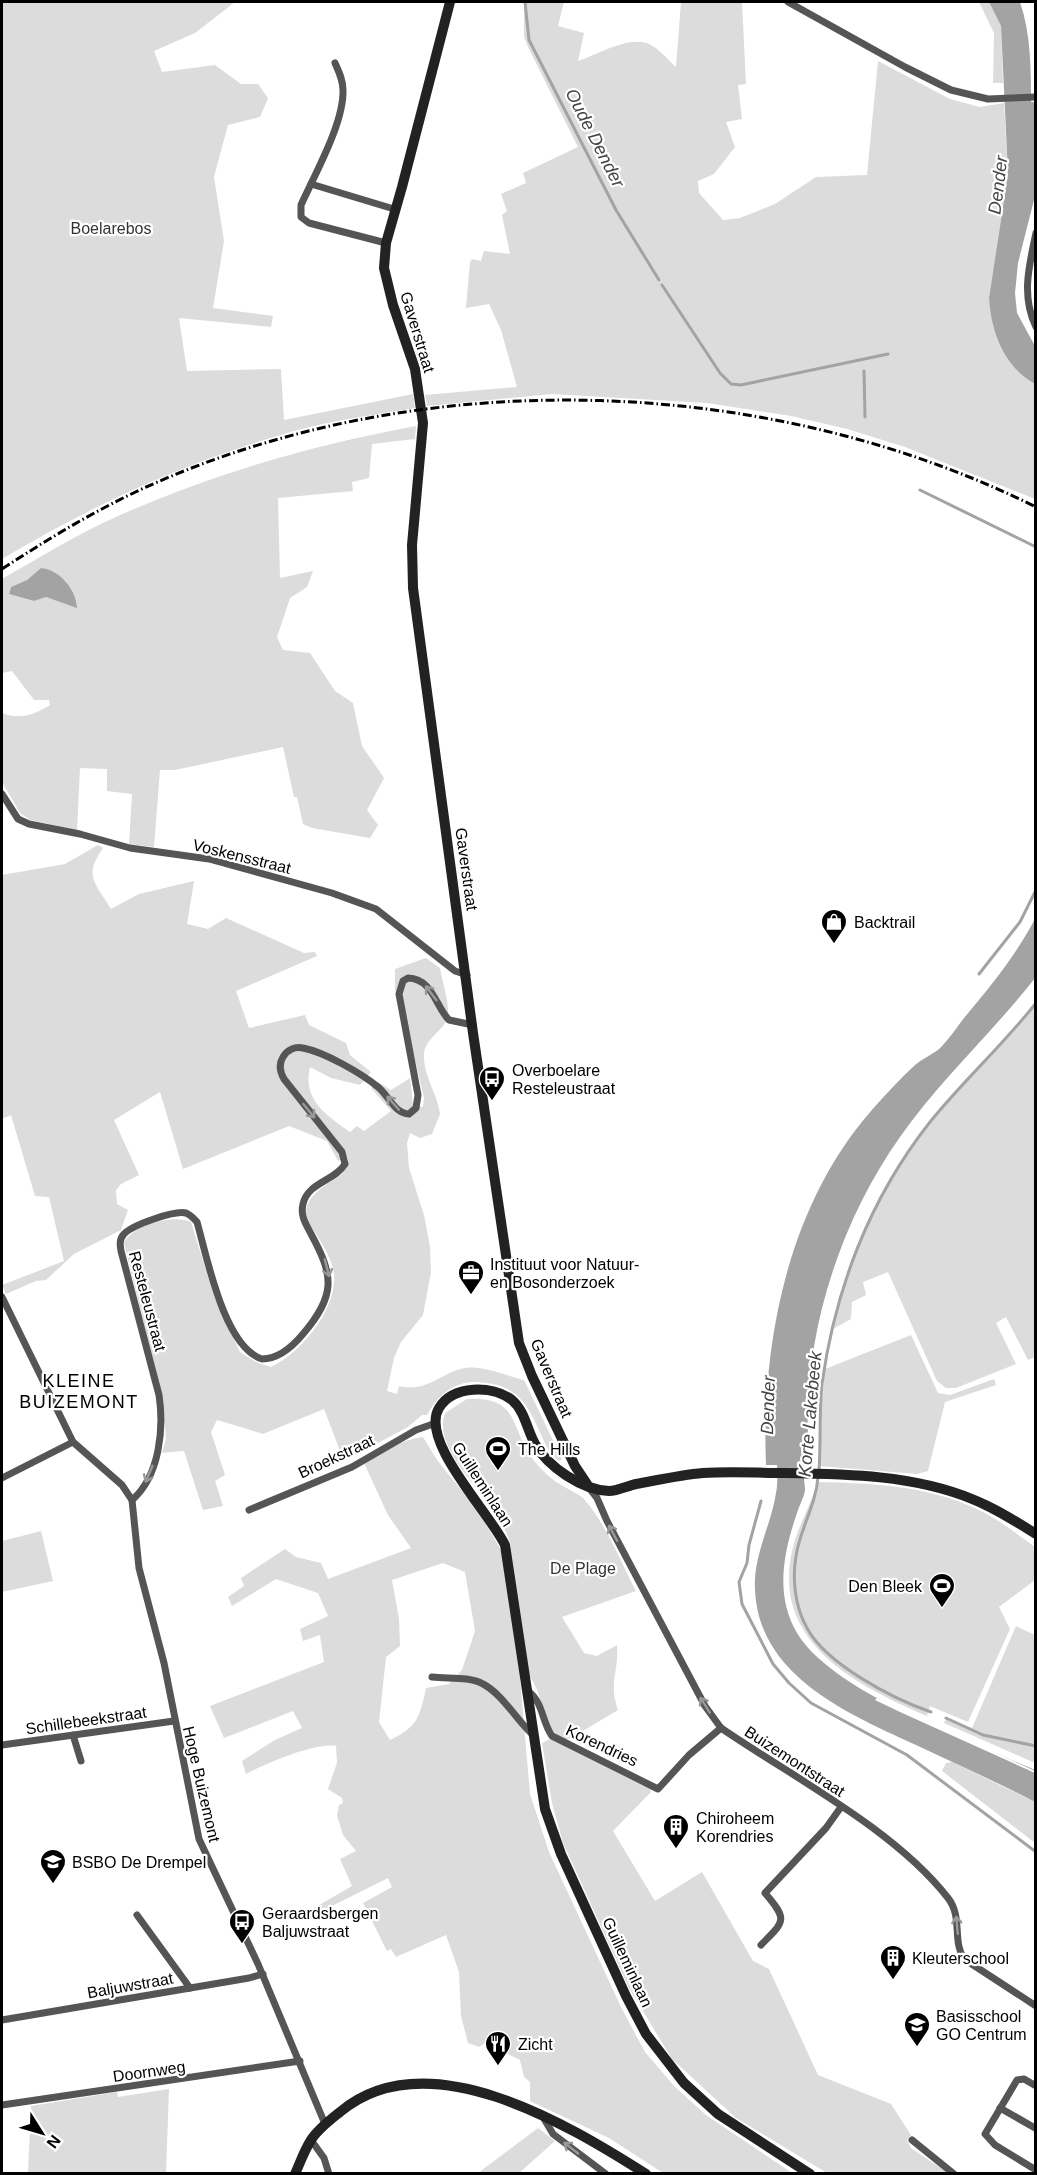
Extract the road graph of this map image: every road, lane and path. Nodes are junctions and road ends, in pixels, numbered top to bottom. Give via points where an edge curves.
1 (450, 2) edge
2 (788, 2) edge
3 (335, 63) dead end
4 (1035, 97) edge
5 (311, 184) junction
6 (394, 209) junction
7 (1035, 233) edge
8 (386, 243) junction
9 (1035, 327) edge
10 (2, 794) edge
11 (467, 975) junction
12 (473, 1025) junction
13 (2, 1297) edge
14 (433, 1424) junction
15 (73, 1442) junction
16 (2, 1478) edge
17 (588, 1486) junction
18 (132, 1500) junction
19 (249, 1510) dead end
20 (1035, 1534) edge
21 (432, 1677) dead end
22 (525, 1688) junction
23 (174, 1721) junction
24 (722, 1728) junction
25 (532, 1734) junction
26 (74, 1735) junction
27 (2, 1745) edge
28 (81, 1761) dead end
29 (841, 1807) junction
30 (136, 1915) dead end
31 (760, 1945) dead end
32 (262, 1974) junction
33 (190, 1988) junction
34 (1035, 2006) edge
35 (2, 2020) edge
36 (300, 2061) junction
37 (1035, 2086) edge
38 (2, 2105) edge
39 (1000, 2108) junction
40 (543, 2116) junction
41 (325, 2124) junction
42 (1035, 2128) edge
43 (311, 2140) junction
44 (912, 2140) dead end
45 (1035, 2170) edge
46 (295, 2174) edge
47 (329, 2174) edge
48 (606, 2174) edge
49 (646, 2174) edge
50 (810, 2174) edge
51 (954, 2174) edge

1 - 6 main road, Gaverstraat
2 - 4 street via 935,83 968,96
3 - 5 street via 343,93 336,123
5 - 6 street
5 - 8 street via 301,217 309,223
6 - 8 main road, Gaverstraat
7 - 9 street via 1026,297
8 - 11 main road, Gaverstraat via 384,268 415,369 422,415 412,545 413,588
10 - 11 street, Voskensstraat via 18,819 29,824 120,846 209,859 376,909 455,971
11 - 12 main road, Gaverstraat
12 - 17 main road, Gaverstraat via 521,1350
12 -> 18 street, Resteleustraat via 449,1020 420,980 403,981 399,994 418,1095 416,1108 409,1114 398,1110 367,1079 324,1056 302,1047 283,1057 280,1070 284,1079 342,1152 345,1164 306,1195 304,1221 325,1260 329,1287 309,1327 278,1355 262,1359 244,1349 215,1288 193,1217 178,1212 124,1233 121,1251 162,1417 160,1443 141,1493
13 - 15 street
14 - 17 main road via 439,1407 453,1395 472,1389 495,1391 513,1401 535,1444 555,1468
14 - 19 street, Broekstraat via 352,1467
14 - 22 main road, Guilleminlaan via 442,1453 505,1545
15 - 16 street
15 - 18 street via 122,1485
17 - 20 main road via 610,1491 686,1475 828,1474 929,1485 971,1498
24 -> 17 street, Buizemontstraat via 705,1706
18 - 23 street, Hoge Buizemont via 139,1568 164,1663
21 - 25 street via 485,1684
22 - 24 street, Korendries via 537,1698 552,1736 659,1788 689,1755
22 - 25 main road, Guilleminlaan
23 - 26 street, Schillebeekstraat
23 - 32 street, Hoge Buizemont via 199,1839
24 - 29 street, Buizemontstraat
25 - 50 main road, Guilleminlaan via 545,1809 561,1854 646,2034 684,2083 718,2114
26 - 27 street, Schillebeekstraat
26 - 28 street
29 - 31 street via 762,1896 779,1910 782,1919 778,1929 764,1936
34 -> 29 street, Buizemontstraat via 964,1959 958,1917 948,1898 883,1836
30 - 33 street
32 - 33 street, Baljuwstraat
32 - 36 street, Hoge Buizemont
33 - 35 street, Baljuwstraat
36 - 38 street, Doornweg
36 - 41 street, Hoge Buizemont
37 - 39 street via 1024,2079 1017,2080
39 - 42 street
39 - 45 street via 985,2136
40 - 41 main road via 478,2091 420,2083 398,2084 371,2093
48 -> 40 street via 553,2134
40 - 49 main road via 575,2130
41 - 43 main road
43 - 46 main road
43 - 47 street via 324,2158
44 - 51 street

